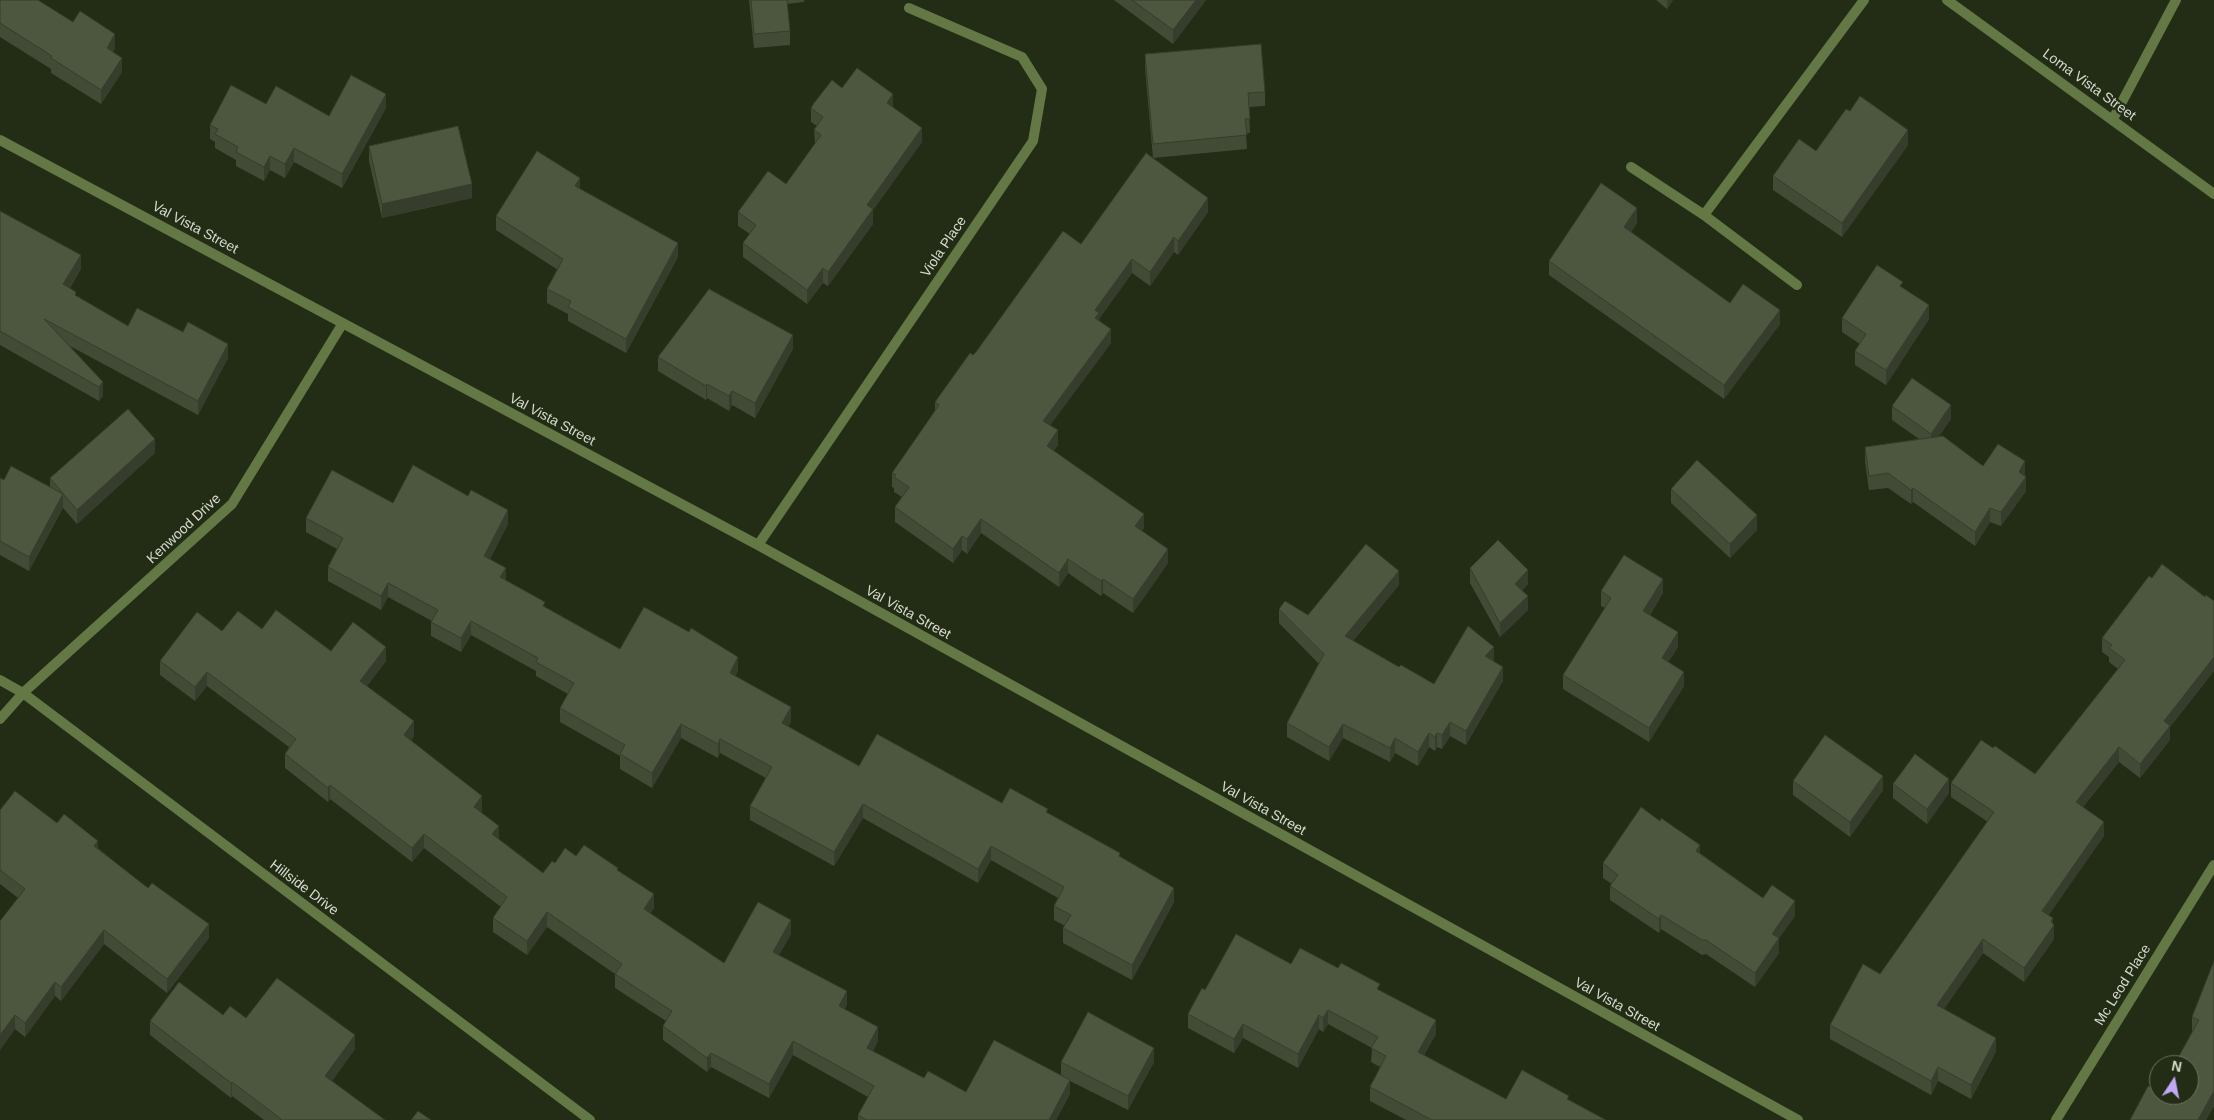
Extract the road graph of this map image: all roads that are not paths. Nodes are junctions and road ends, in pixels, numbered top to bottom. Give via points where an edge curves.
1 (1864, 0) edge
2 (1947, 0) edge
3 (2176, 0) edge
4 (909, 8) dead end
5 (2113, 119) junction
6 (0, 140) edge
7 (1631, 167) dead end
8 (2214, 194) edge
9 (1704, 215) junction
10 (1797, 286) dead end
11 (342, 323) junction
12 (758, 545) junction
13 (0, 680) edge
14 (23, 693) junction
15 (0, 719) edge
16 (2214, 865) edge
17 (590, 1120) edge
18 (1798, 1120) edge
19 (2056, 1120) edge

1 - 9 street
2 - 5 street, Loma Vista Street
3 - 5 street
4 - 12 street, Viola Place via 1022,57 1042,89 1033,141
5 - 8 street, Loma Vista Street
6 - 11 street, Val Vista Street
7 - 9 street
9 - 10 street
11 - 12 street, Val Vista Street
11 - 14 street, Kenwood Drive via 232,504
12 - 18 street, Val Vista Street
13 - 14 street, Hillside Drive
14 - 15 street, Kenwood Drive
14 - 17 street, Hillside Drive
16 - 19 street, Mc Leod Place

